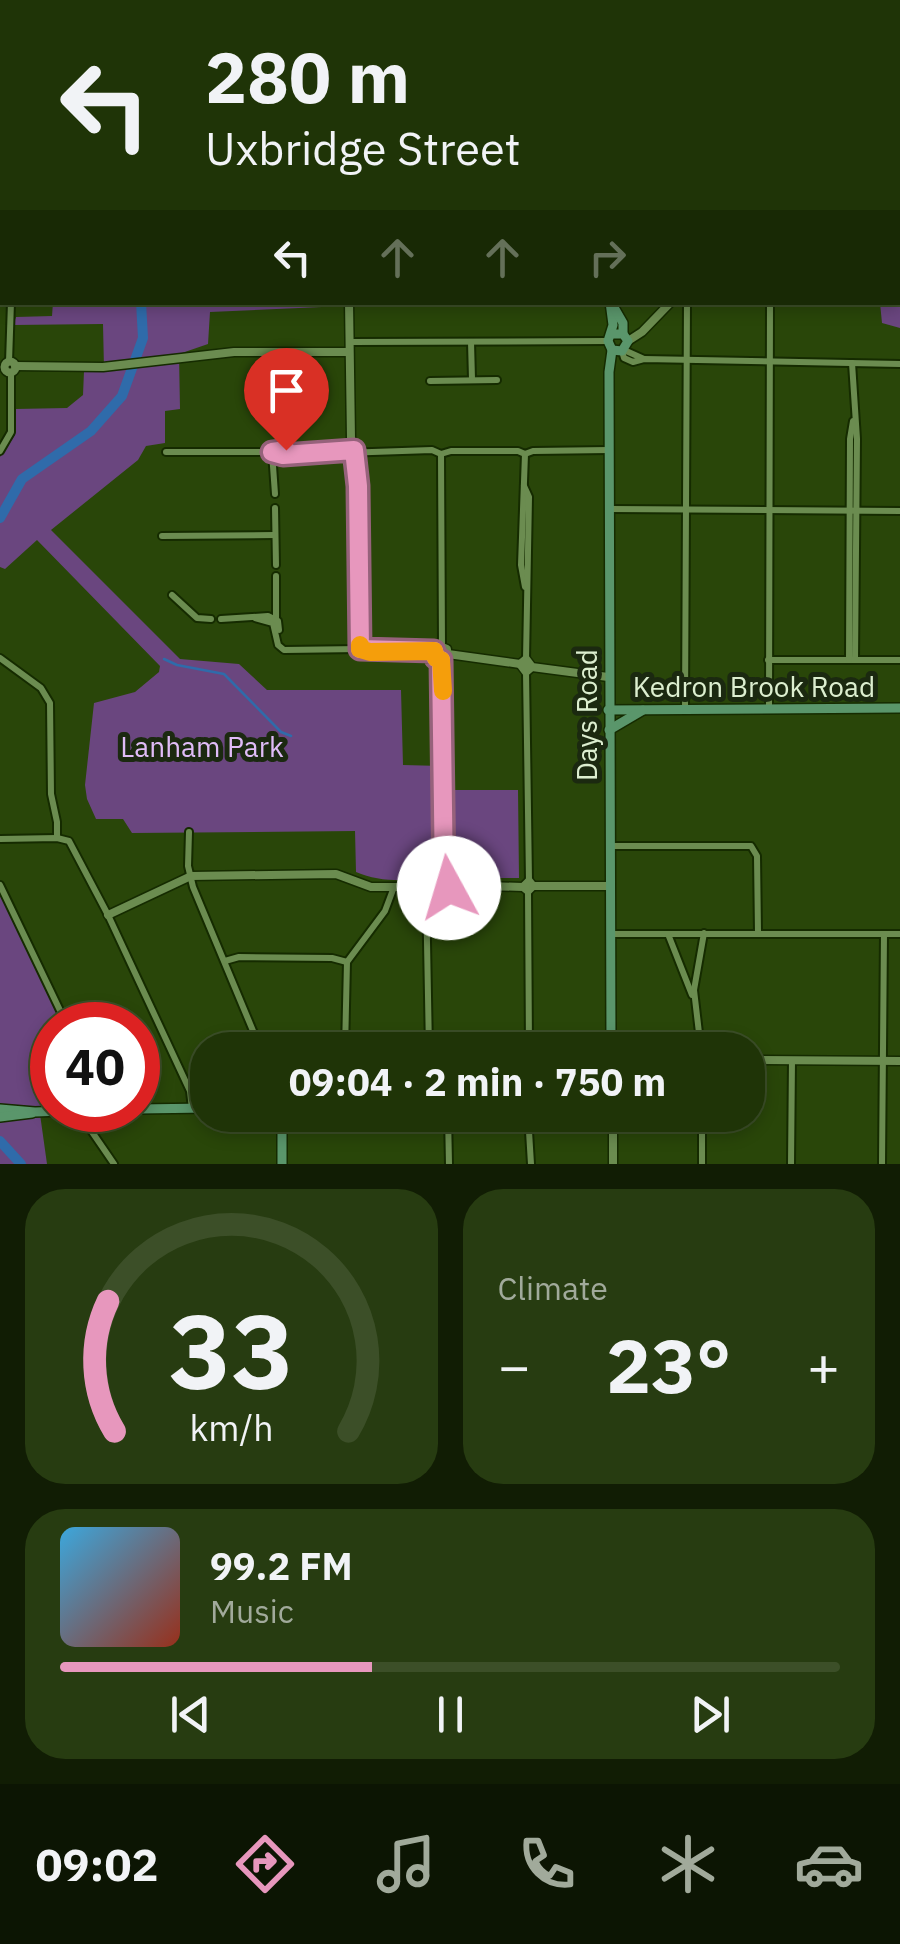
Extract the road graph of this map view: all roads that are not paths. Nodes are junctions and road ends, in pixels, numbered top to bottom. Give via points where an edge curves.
1 (11, 305) edge
2 (350, 305) edge
3 (612, 305) edge
4 (668, 305) edge
5 (687, 305) edge
6 (770, 305) edge
7 (472, 342) junction
8 (619, 343) junction
9 (349, 347) junction
10 (687, 360) junction
11 (770, 360) junction
12 (852, 364) junction
13 (900, 364) edge
14 (8, 367) edge
15 (472, 379) junction
16 (496, 380) dead end
17 (430, 381) dead end
18 (354, 450) junction
19 (610, 450) junction
20 (0, 452) edge
21 (166, 452) dead end
22 (276, 452) junction
23 (441, 454) junction
24 (525, 454) junction
25 (275, 494) dead end
26 (275, 508) dead end
27 (611, 509) junction
28 (686, 510) junction
29 (769, 510) junction
30 (853, 510) junction
31 (900, 511) edge
32 (275, 535) junction
33 (162, 536) dead end
34 (276, 564) dead end
35 (276, 576) dead end
36 (172, 595) dead end
37 (212, 619) dead end
38 (221, 619) dead end
39 (272, 619) junction
40 (360, 649) junction
41 (441, 653) junction
42 (0, 658) edge
43 (768, 660) junction
44 (852, 660) junction
45 (900, 660) edge
46 (526, 665) junction
47 (608, 678) junction
48 (686, 708) junction
49 (900, 708) edge
50 (646, 709) junction
51 (768, 709) junction
52 (608, 710) junction
53 (609, 730) junction
54 (189, 832) dead end
55 (61, 838) junction
56 (0, 839) edge
57 (609, 846) junction
58 (190, 876) junction
59 (444, 884) junction
60 (0, 885) edge
61 (528, 886) junction
62 (610, 886) junction
63 (426, 887) junction
64 (394, 888) junction
65 (108, 914) junction
66 (758, 932) junction
67 (704, 933) junction
68 (610, 934) junction
69 (668, 934) junction
70 (884, 934) junction
71 (900, 934) edge
72 (225, 961) junction
73 (346, 962) junction
74 (696, 980) junction
75 (685, 981) junction
76 (694, 1001) junction
77 (57, 1002) edge
78 (254, 1032) edge
79 (345, 1032) edge
80 (429, 1032) edge
81 (529, 1032) edge
82 (611, 1032) edge
83 (699, 1032) edge
84 (765, 1060) edge
85 (792, 1060) junction
86 (884, 1061) junction
87 (900, 1061) edge
88 (190, 1091) edge
89 (190, 1108) edge
90 (160, 1109) edge
91 (30, 1112) edge
92 (2, 1113) edge
93 (93, 1132) edge
94 (282, 1132) edge
95 (449, 1132) edge
96 (529, 1132) edge
97 (612, 1132) edge
98 (702, 1132) edge
99 (114, 1164) edge
100 (282, 1164) edge
101 (450, 1164) edge
102 (530, 1164) edge
103 (613, 1164) edge
104 (702, 1164) edge
105 (791, 1164) edge
106 (882, 1164) edge

1 - 14 street
2 - 9 street
3 - 8 main road via 623,323
4 - 8 street
5 - 10 street
6 - 11 street
7 - 8 street
7 - 9 street
7 - 15 street
8 - 10 street via 644,360
8 - 19 main road, Days Road
9 - 14 street via 104,367
9 - 18 street
10 - 11 street
10 - 28 street
11 - 12 street
11 - 29 street
12 - 13 street
12 - 30 street
14 - 20 street via 11,432
15 - 16 street
15 - 17 street
18 - 22 street
18 - 23 street
18 - 40 street
19 - 24 street
19 - 27 main road, Days Road
21 - 22 street
22 - 25 street
23 - 24 street
23 - 41 street
24 - 46 street
26 - 32 street
27 - 28 street
27 - 47 main road, Days Road
28 - 29 street
28 - 48 street
29 - 30 street
29 - 43 street
30 - 31 street
30 - 44 street
32 - 33 street
32 - 34 street
35 - 39 street
36 - 37 street via 197,618
38 - 39 street
39 - 40 street via 285,650
40 - 41 street
41 - 46 street
41 - 59 street
42 - 55 street via 41,688 50,703 51,794
43 - 44 street
43 - 51 street
44 - 45 street
46 - 47 street
46 - 61 street
47 - 52 main road, Days Road
48 - 50 main road, Kedron Brook Road
48 - 51 main road, Kedron Brook Road
49 - 51 main road, Kedron Brook Road
50 - 52 main road, Kedron Brook Road
50 - 53 main road
52 - 53 main road, Days Road
53 - 57 main road, Days Road
54 - 58 street
55 - 56 street
55 - 65 street
57 - 62 main road, Days Road
57 - 66 street via 758,850
58 - 64 street via 336,874 363,886
58 - 65 street
58 - 72 street
59 - 61 street
59 - 63 street
60 - 77 street
61 - 62 street
61 - 81 street
62 - 68 main road, Days Road
63 - 64 street
63 - 80 street
64 - 73 street via 386,911
65 - 88 street
66 - 67 street
66 - 70 street
67 - 69 street
67 - 74 street
68 - 69 street
68 - 82 main road, Days Road
69 - 75 street
70 - 71 street
70 - 86 street
72 - 73 street
72 - 78 street
73 - 79 street
74 - 75 street
74 - 76 street
75 - 76 street
76 - 83 street
84 - 85 street
85 - 86 street
85 - 105 street
86 - 87 street
86 - 106 street
89 - 90 main road
91 - 92 main road
93 - 99 street
94 - 100 main road
95 - 101 street
96 - 102 street
97 - 103 street
98 - 104 street

